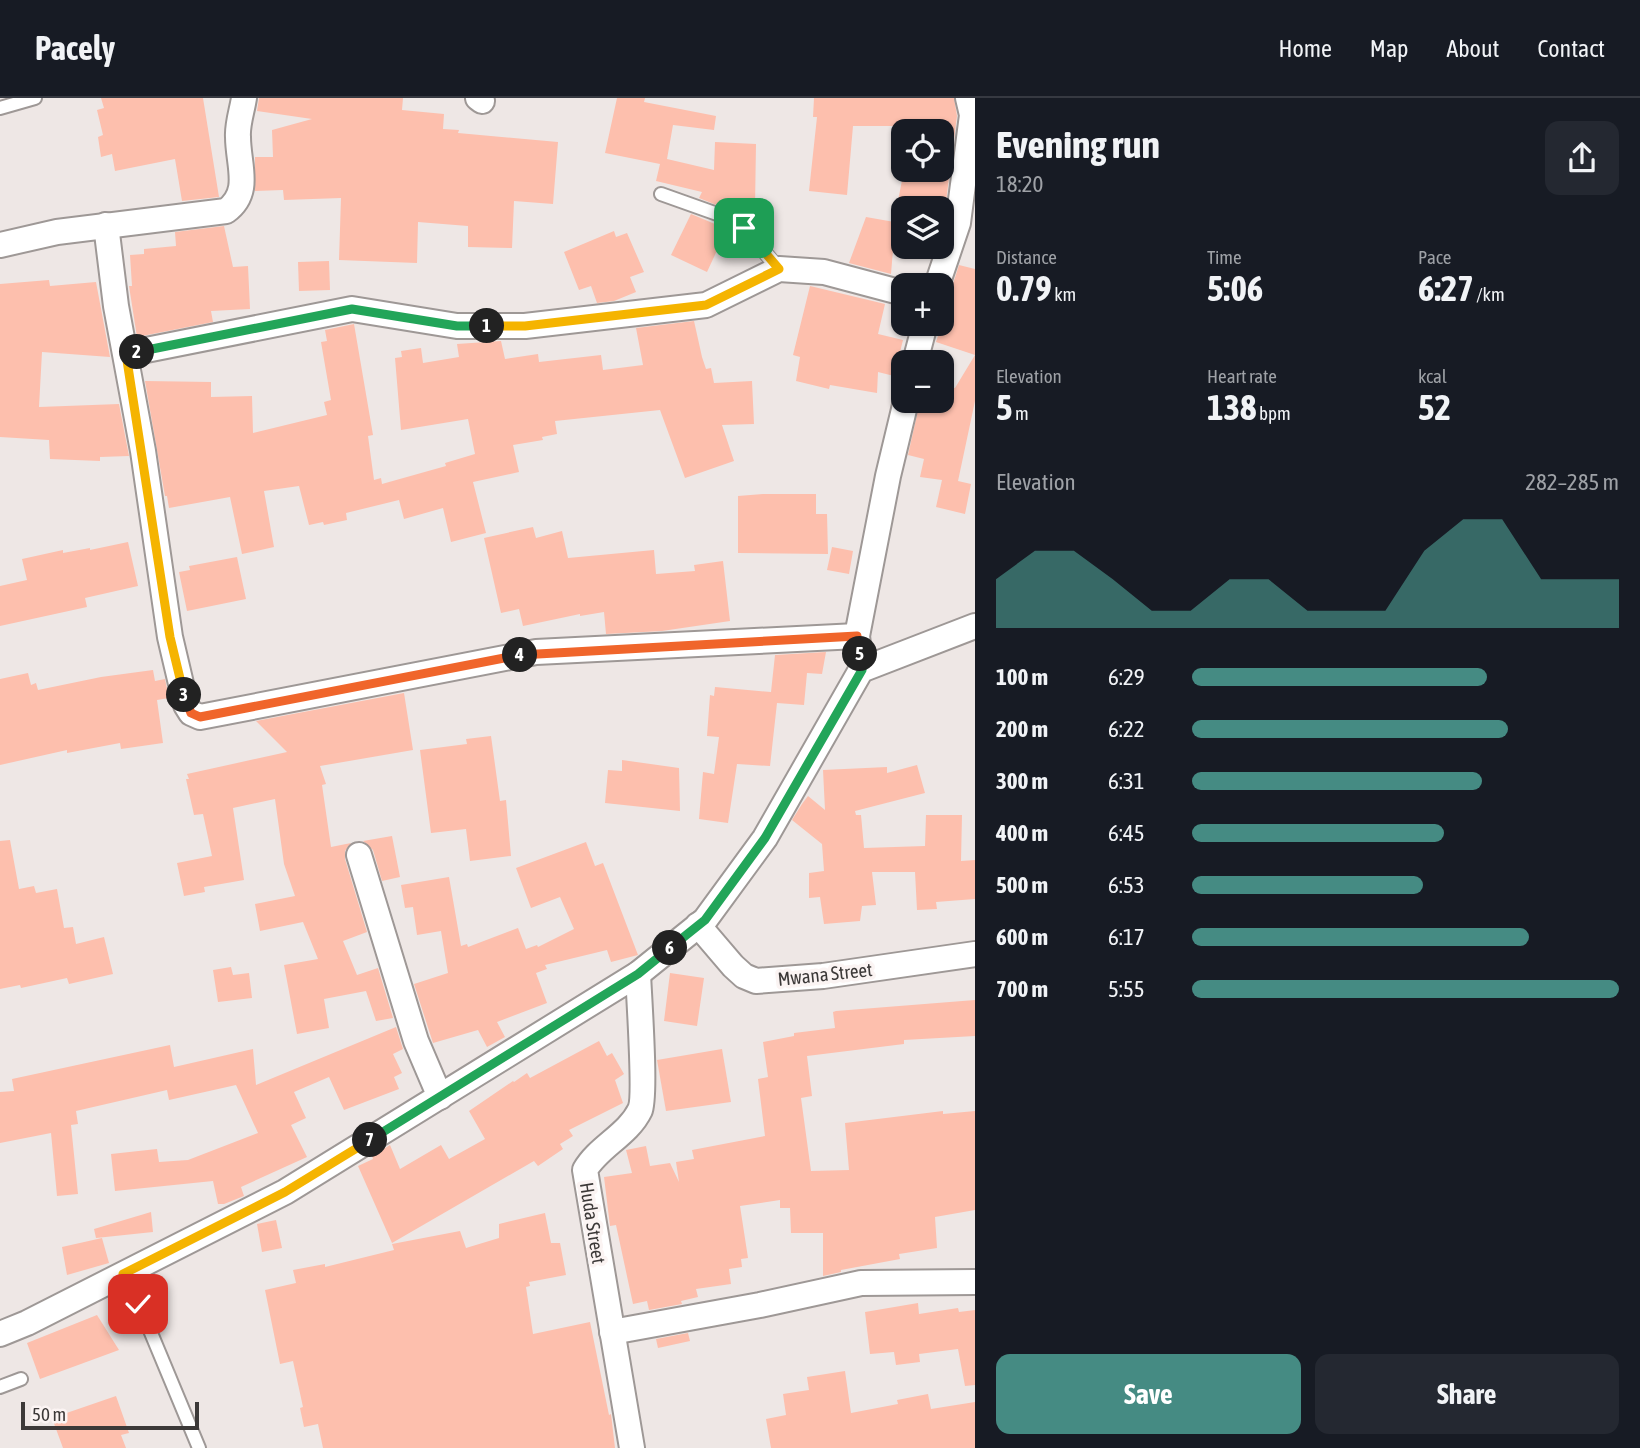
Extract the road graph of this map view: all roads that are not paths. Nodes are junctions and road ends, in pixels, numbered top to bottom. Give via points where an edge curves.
1 (35, 98) edge
2 (244, 98) edge
3 (968, 98) edge
4 (0, 108) edge
5 (661, 194) dead end
6 (106, 225) junction
7 (0, 246) edge
8 (779, 269) junction
9 (941, 273) edge
10 (891, 290) edge
11 (126, 354) junction
12 (903, 413) edge
13 (975, 626) edge
14 (857, 636) junction
15 (862, 670) junction
16 (359, 855) dead end
17 (698, 925) junction
18 (975, 954) edge
19 (638, 974) junction
20 (440, 1097) junction
21 (123, 1274) junction
22 (975, 1282) edge
23 (612, 1332) junction
24 (0, 1334) edge
25 (21, 1380) dead end
26 (0, 1387) edge
27 (199, 1448) edge
28 (632, 1448) edge

1 - 4 lane
2 - 6 street via 237,135 243,187 234,205 226,211
3 - 9 street via 972,115 958,223
5 - 8 lane via 744,228
6 - 7 street
6 - 11 street
8 - 10 street via 824,272
8 - 11 street via 706,305 525,326 457,326 352,309
11 - 14 street via 170,637 186,705 200,717 536,652
12 - 14 street
13 - 15 street
14 - 15 street
15 - 17 street via 765,838
16 - 20 street via 416,1041
17 - 18 street, Mwana Street via 733,966 755,981
17 - 19 street
19 - 20 street
19 - 23 street, Huda Street via 640,1110 585,1170
20 - 21 street via 285,1192
21 - 24 street
21 - 27 lane
22 - 23 street via 861,1283
23 - 28 street, Huda Street
25 - 26 lane

